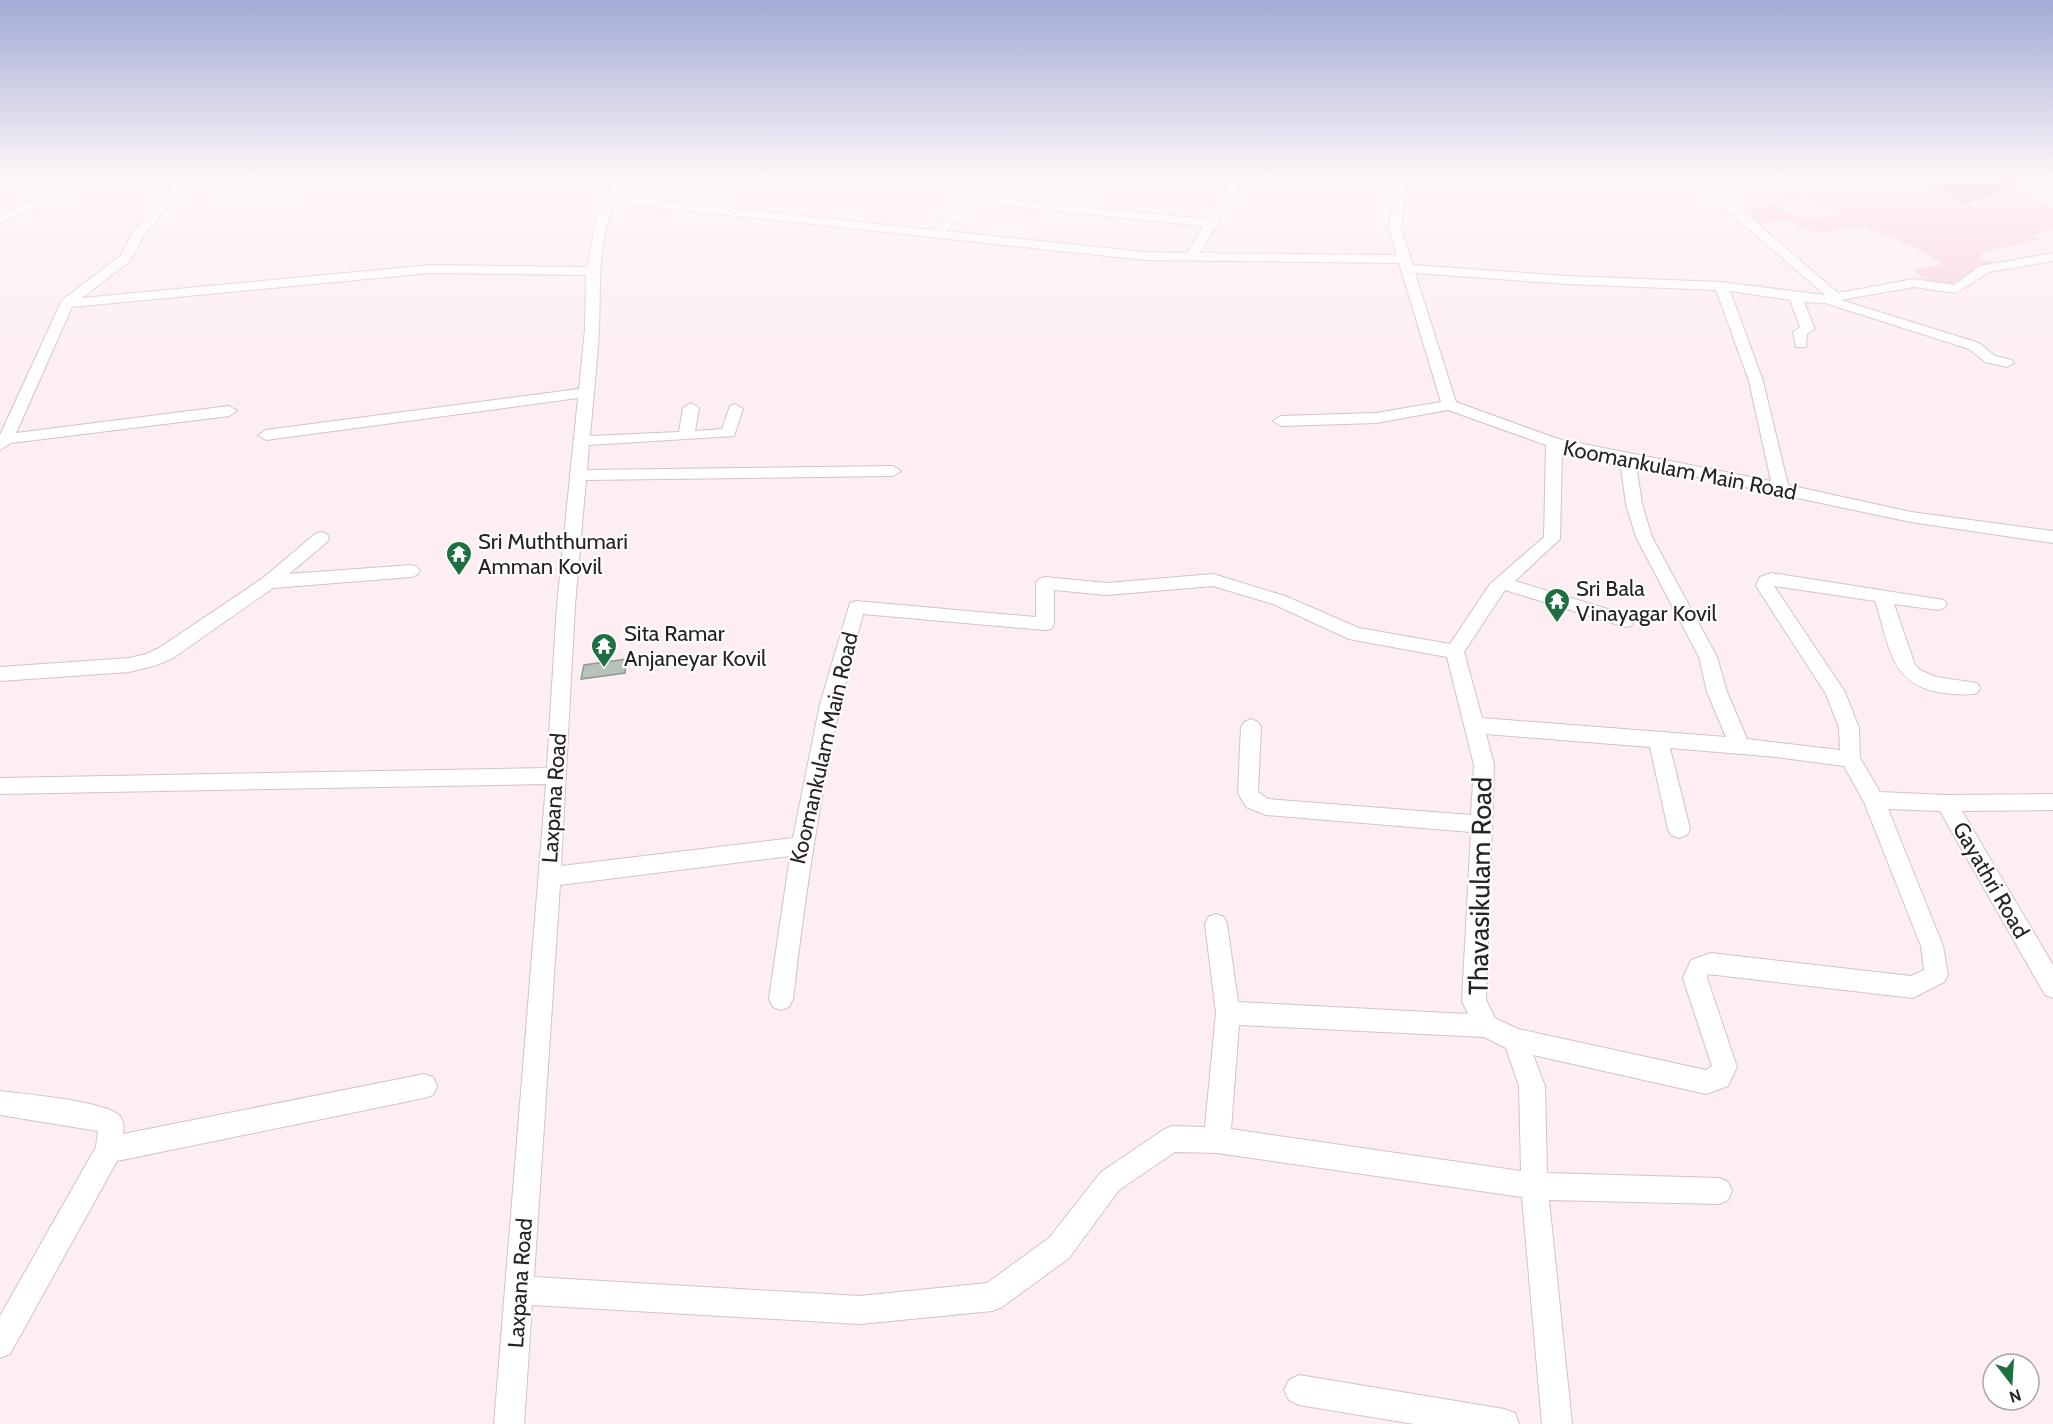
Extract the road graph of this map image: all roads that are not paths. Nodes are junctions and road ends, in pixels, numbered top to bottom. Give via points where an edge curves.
1 (132, 244) edge
2 (598, 244) edge
3 (1029, 244) edge
4 (1198, 244) edge
5 (1400, 244) edge
6 (1771, 244) edge
7 (2053, 256) edge
8 (1191, 257) junction
9 (1406, 264) junction
10 (593, 271) junction
11 (1721, 286) junction
12 (1795, 296) junction
13 (1830, 298) junction
14 (67, 303) junction
15 (1801, 344) dead end
16 (2007, 363) dead end
17 (585, 393) junction
18 (1449, 405) junction
19 (691, 408) dead end
20 (735, 409) dead end
21 (229, 411) dead end
22 (1281, 421) dead end
23 (266, 435) dead end
24 (686, 436) junction
25 (581, 441) junction
26 (3, 442) edge
27 (1554, 443) junction
28 (1628, 457) junction
29 (893, 471) dead end
30 (578, 476) junction
31 (1781, 488) junction
32 (2053, 537) edge
33 (321, 538) dead end
34 (411, 571) dead end
35 (269, 582) junction
36 (1502, 583) junction
37 (1882, 595) junction
38 (1938, 604) dead end
39 (1625, 621) dead end
40 (1455, 652) junction
41 (0, 674) edge
42 (1970, 688) dead end
43 (1473, 725) junction
44 (1251, 727) dead end
45 (1658, 740) junction
46 (1740, 746) junction
47 (1850, 759) junction
48 (555, 776) junction
49 (0, 786) edge
50 (1874, 800) junction
51 (2053, 802) edge
52 (1946, 803) junction
53 (1481, 824) junction
54 (1680, 829) dead end
55 (801, 846) junction
56 (549, 877) junction
57 (1216, 924) dead end
58 (2053, 987) edge
59 (781, 999) dead end
60 (1228, 1013) junction
61 (1486, 1026) junction
62 (1515, 1040) junction
63 (424, 1086) dead end
64 (0, 1103) edge
65 (1217, 1140) junction
66 (109, 1150) junction
67 (1534, 1186) junction
68 (1719, 1191) dead end
69 (520, 1290) junction
70 (0, 1344) edge
71 (1299, 1389) dead end
72 (509, 1424) edge
73 (1503, 1424) edge
74 (1557, 1424) edge

1 - 14 street via 124,258
2 - 10 street, Laxpana Road
3 - 8 street
4 - 8 street
5 - 9 street
6 - 13 street
7 - 13 street via 1985,269 1956,289 1914,283
8 - 9 street
9 - 11 street via 1567,280
9 - 18 street
10 - 14 street via 430,268
10 - 17 street, Laxpana Road
11 - 12 street
11 - 31 street via 1756,381
12 - 13 street
12 - 15 street via 1808,329 1800,332
13 - 16 street via 1974,346 1990,358
14 - 26 street
17 - 23 street
17 - 25 street, Laxpana Road
18 - 22 street via 1376,418
18 - 27 street
19 - 24 street
20 - 24 street via 729,433
21 - 26 street
24 - 25 street
25 - 30 street, Laxpana Road
27 - 28 street, Koomankulam Main Road
27 - 36 street, Koomankulam Main Road via 1552,539
28 - 31 street, Koomankulam Main Road
28 - 46 street via 1634,504 1644,537 1708,657 1717,692
29 - 30 street
30 - 48 street, Laxpana Road
31 - 32 street, Koomankulam Main Road via 1911,517
33 - 35 street
34 - 35 street
35 - 41 street via 150,660 129,665
36 - 39 street
36 - 40 street, Koomankulam Main Road
37 - 38 street
37 - 42 street via 1913,677 1923,682
37 - 47 street via 1771,579 1765,586 1835,692 1849,728
40 - 43 street, Thavasikulam Road
40 - 55 street, Koomankulam Main Road via 1355,634 1279,600 1213,580 1107,589 1045,583 1046,624 856,607 835,675
43 - 45 street
43 - 53 street, Thavasikulam Road via 1484,765
44 - 53 street via 1248,793 1253,801 1266,807
45 - 46 street
45 - 54 street
46 - 47 street
47 - 50 street
48 - 49 street
48 - 56 street, Laxpana Road
50 - 52 street
50 - 62 street, Thavasikulam Road via 1932,946 1936,975 1913,987 1711,963 1700,967 1695,978 1725,1067 1719,1078 1706,1082
51 - 52 street
52 - 58 street, Gayathri Road
53 - 61 street, Thavasikulam Road via 1474,1001
55 - 56 street
55 - 59 street, Koomankulam Main Road
56 - 69 street, Laxpana Road
57 - 60 street
60 - 61 street
60 - 65 street
61 - 62 street, Thavasikulam Road
62 - 67 street via 1532,1086
63 - 66 street
64 - 66 street via 100,1118 111,1125
65 - 67 street
65 - 69 street via 1172,1139 1110,1181 1059,1248 992,1298 860,1310
66 - 70 street
67 - 68 street
67 - 74 street
69 - 72 street, Laxpana Road
71 - 73 street

